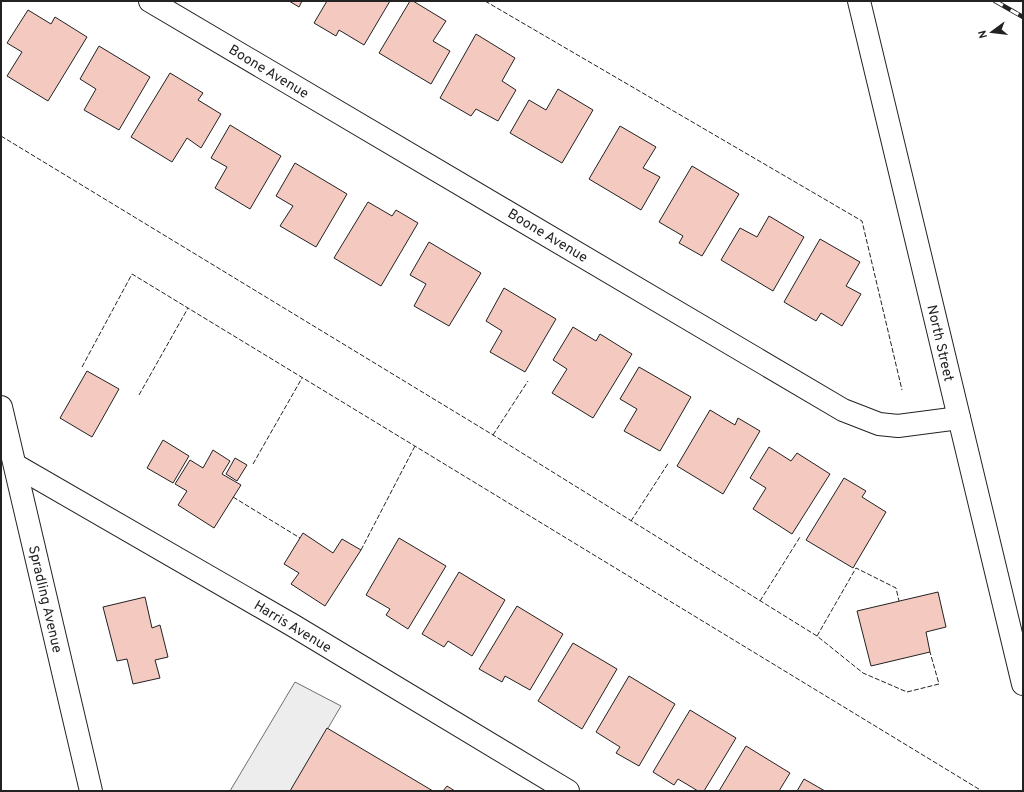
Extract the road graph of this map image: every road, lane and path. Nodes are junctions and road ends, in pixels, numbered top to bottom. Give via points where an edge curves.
1 (150, 1) edge
2 (859, 1) edge
3 (1, 407) edge
4 (959, 418) junction
5 (15, 465) junction
6 (1023, 684) edge
7 (91, 791) edge
8 (568, 791) edge

1 - 4 street, Boone Avenue via 843,410 879,424 898,426
2 - 4 street, North Street
3 - 5 street, Spradling Avenue
4 - 6 street, North Street
5 - 7 street, Spradling Avenue
5 - 8 street, Harris Avenue via 294,626

